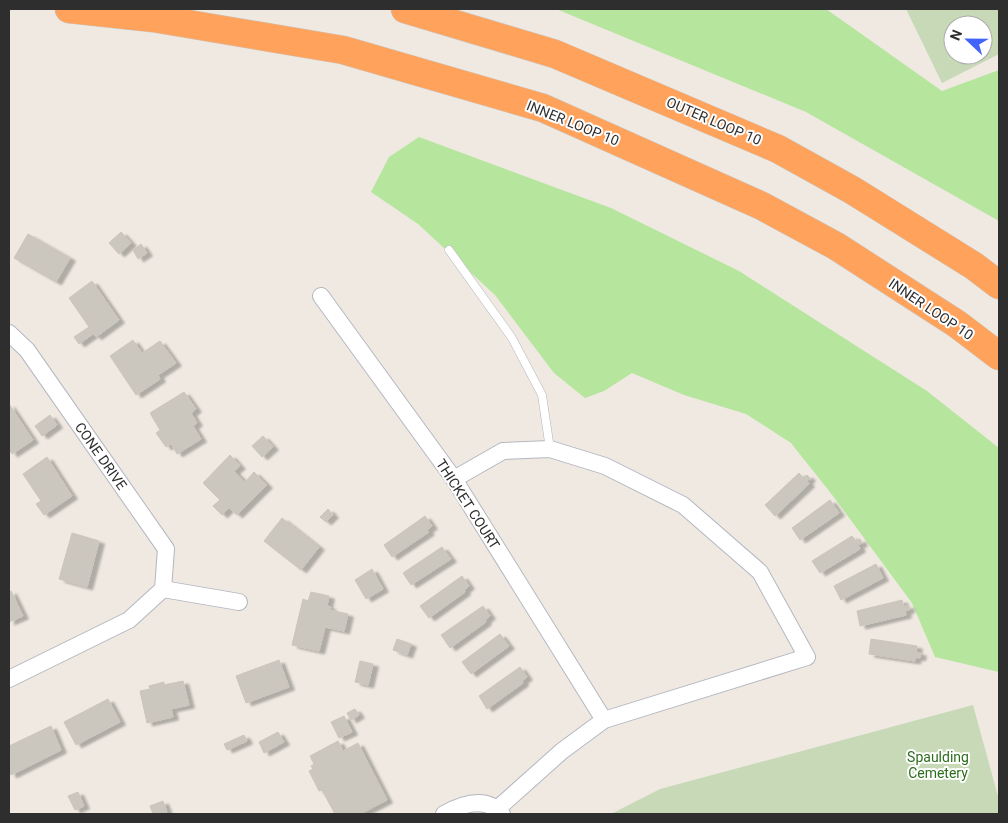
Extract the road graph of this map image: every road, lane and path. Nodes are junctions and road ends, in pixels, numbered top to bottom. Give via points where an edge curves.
1 (69, 9) edge
2 (405, 9) edge
3 (449, 250) dead end
4 (999, 285) edge
5 (321, 296) dead end
6 (9, 333) edge
7 (999, 356) edge
8 (550, 449) junction
9 (454, 479) junction
10 (164, 589) junction
11 (239, 602) dead end
12 (9, 679) edge
13 (604, 720) junction
14 (499, 812) edge
15 (444, 814) edge

1 - 7 highway, INNER LOOP 10 via 153,18 343,50 543,108 762,206 844,252 957,324
2 - 4 highway, OUTER LOOP 10 via 555,54 778,149 852,190
3 - 8 lane via 512,338 542,395
5 - 9 street, THICKET COURT
6 - 10 street, CONE DRIVE via 27,350 166,549
8 - 9 street via 503,451
8 - 13 street via 605,466 683,505 760,572 807,657
9 - 13 street, THICKET COURT
10 - 11 street
10 - 12 street via 129,620
13 - 14 street via 562,751
14 - 15 street via 471,802

